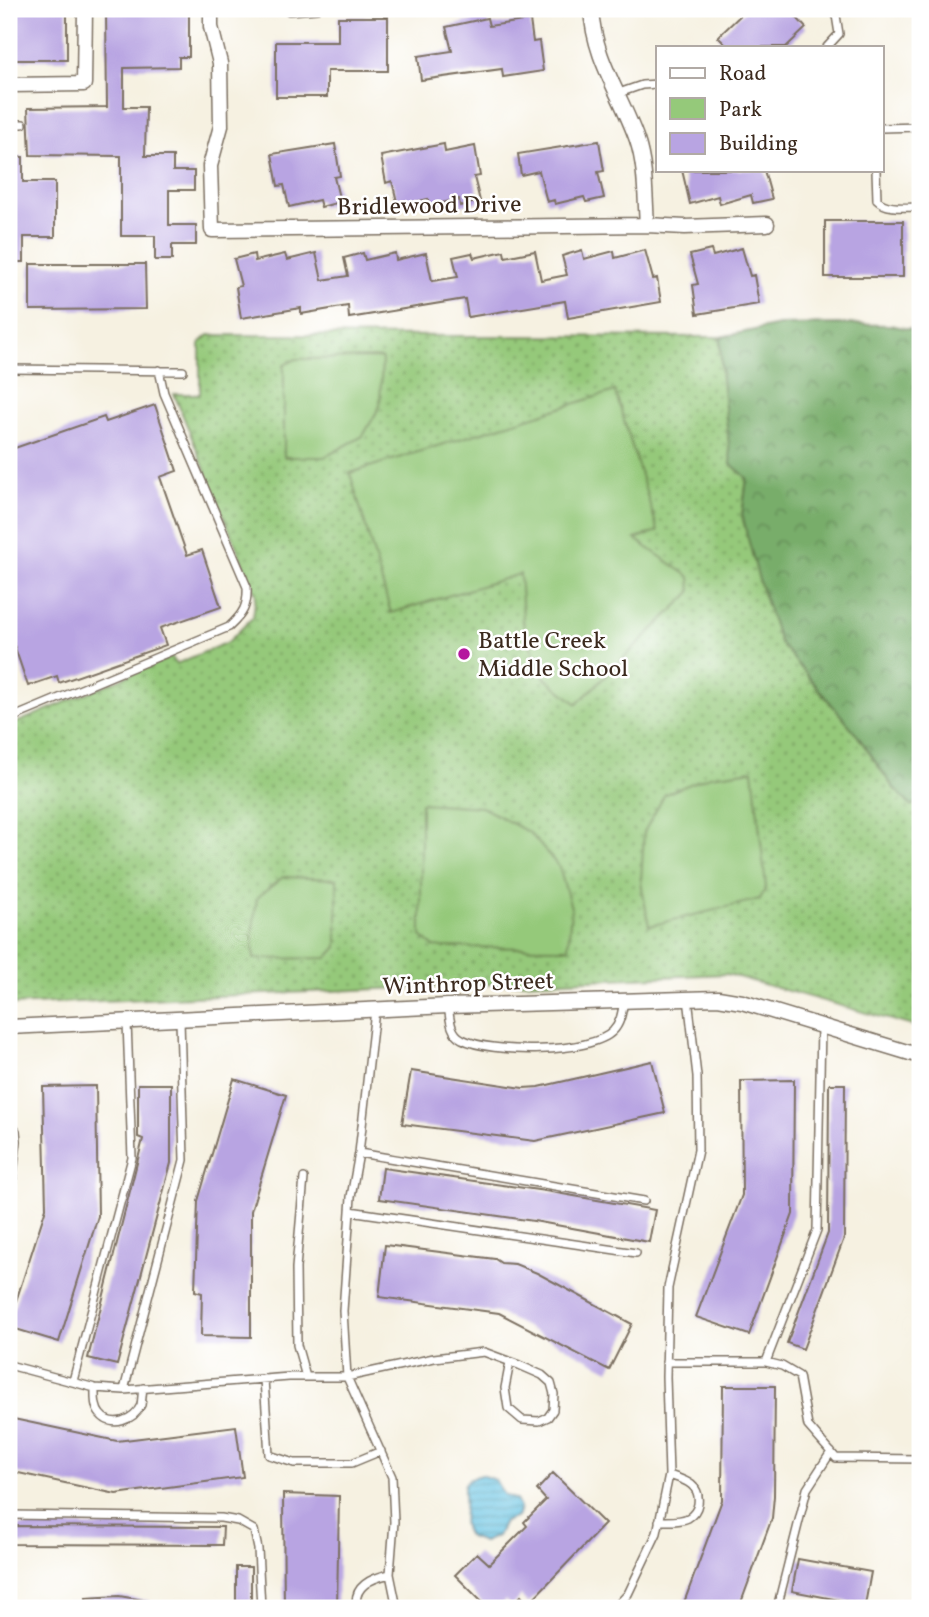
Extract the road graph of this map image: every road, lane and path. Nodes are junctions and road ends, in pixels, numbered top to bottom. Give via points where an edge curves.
1 (85, 9) edge
2 (211, 9) edge
3 (317, 9) edge
4 (591, 9) edge
5 (835, 9) edge
6 (289, 11) dead end
7 (828, 46) edge
8 (656, 84) edge
9 (9, 85) edge
10 (615, 94) junction
11 (9, 124) edge
12 (23, 124) dead end
13 (920, 127) edge
14 (884, 128) edge
15 (876, 172) edge
16 (920, 207) edge
17 (767, 224) dead end
18 (647, 225) junction
19 (9, 369) edge
20 (159, 370) junction
21 (183, 371) dead end
22 (9, 719) edge
23 (688, 998) junction
24 (624, 1000) junction
25 (448, 1006) junction
26 (375, 1010) junction
27 (180, 1020) junction
28 (127, 1022) junction
29 (821, 1025) junction
30 (9, 1027) edge
31 (920, 1055) edge
32 (9, 1122) edge
33 (359, 1153) junction
34 (304, 1178) dead end
35 (644, 1201) dead end
36 (9, 1210) edge
37 (350, 1211) junction
38 (636, 1253) dead end
39 (510, 1362) junction
40 (666, 1362) junction
41 (766, 1362) junction
42 (9, 1365) edge
43 (306, 1377) junction
44 (347, 1377) junction
45 (264, 1379) junction
46 (73, 1381) junction
47 (95, 1388) junction
48 (143, 1388) junction
49 (124, 1390) junction
50 (382, 1451) junction
51 (831, 1452) junction
52 (920, 1459) edge
53 (668, 1475) junction
54 (9, 1515) edge
55 (659, 1521) junction
56 (390, 1574) junction
57 (261, 1608) edge
58 (357, 1608) edge
59 (397, 1608) edge
60 (615, 1608) edge
61 (777, 1608) edge

1 - 9 street via 84,84
2 - 18 street, Bridlewood Drive via 220,63 221,126 210,166 212,230
3 - 6 lane
4 - 10 street via 598,48
5 - 7 lane via 839,34
8 - 10 lane
10 - 18 street via 642,162
11 - 12 lane
13 - 14 lane
15 - 16 lane via 877,200 884,206
17 - 18 street, Bridlewood Drive
19 - 20 lane
20 - 21 lane
20 - 22 lane via 164,393 247,587 243,614 229,627
23 - 24 street, Winthrop Street
23 - 29 street, Winthrop Street via 742,1002
23 - 40 lane via 697,1076 698,1150 668,1288
24 - 25 street, Winthrop Street
24 - 25 lane via 620,1021 602,1039 534,1051 461,1039 452,1028
25 - 26 street, Winthrop Street
26 - 27 street, Winthrop Street
26 - 33 lane
27 - 28 street, Winthrop Street
27 - 49 lane via 184,1160
28 - 30 street, Winthrop Street
28 - 46 lane via 132,1158
29 - 31 street, Winthrop Street
29 - 41 lane via 817,1230
32 - 36 lane via 17,1141
33 - 35 lane
33 - 37 lane
34 - 43 lane via 296,1319
37 - 38 lane
37 - 44 lane via 343,1311
39 - 39 lane via 505,1388 508,1408 522,1420 548,1417 553,1410 551,1383
39 - 44 lane via 484,1352
40 - 41 lane
40 - 53 lane
41 - 51 lane via 799,1376 808,1426
42 - 46 lane
43 - 44 lane
43 - 45 lane
44 - 50 lane
45 - 48 lane
45 - 50 lane via 269,1455 293,1463 352,1463
46 - 47 lane
47 - 48 lane via 100,1415 120,1422 131,1418 141,1405
47 - 49 lane
48 - 49 lane
50 - 56 lane via 392,1477
51 - 52 lane via 836,1458
51 - 61 lane via 807,1489
53 - 55 lane
53 - 55 lane via 693,1486 698,1501 685,1519
54 - 57 lane via 238,1521 254,1530
55 - 60 lane via 628,1594
56 - 58 lane via 361,1587
56 - 59 lane

